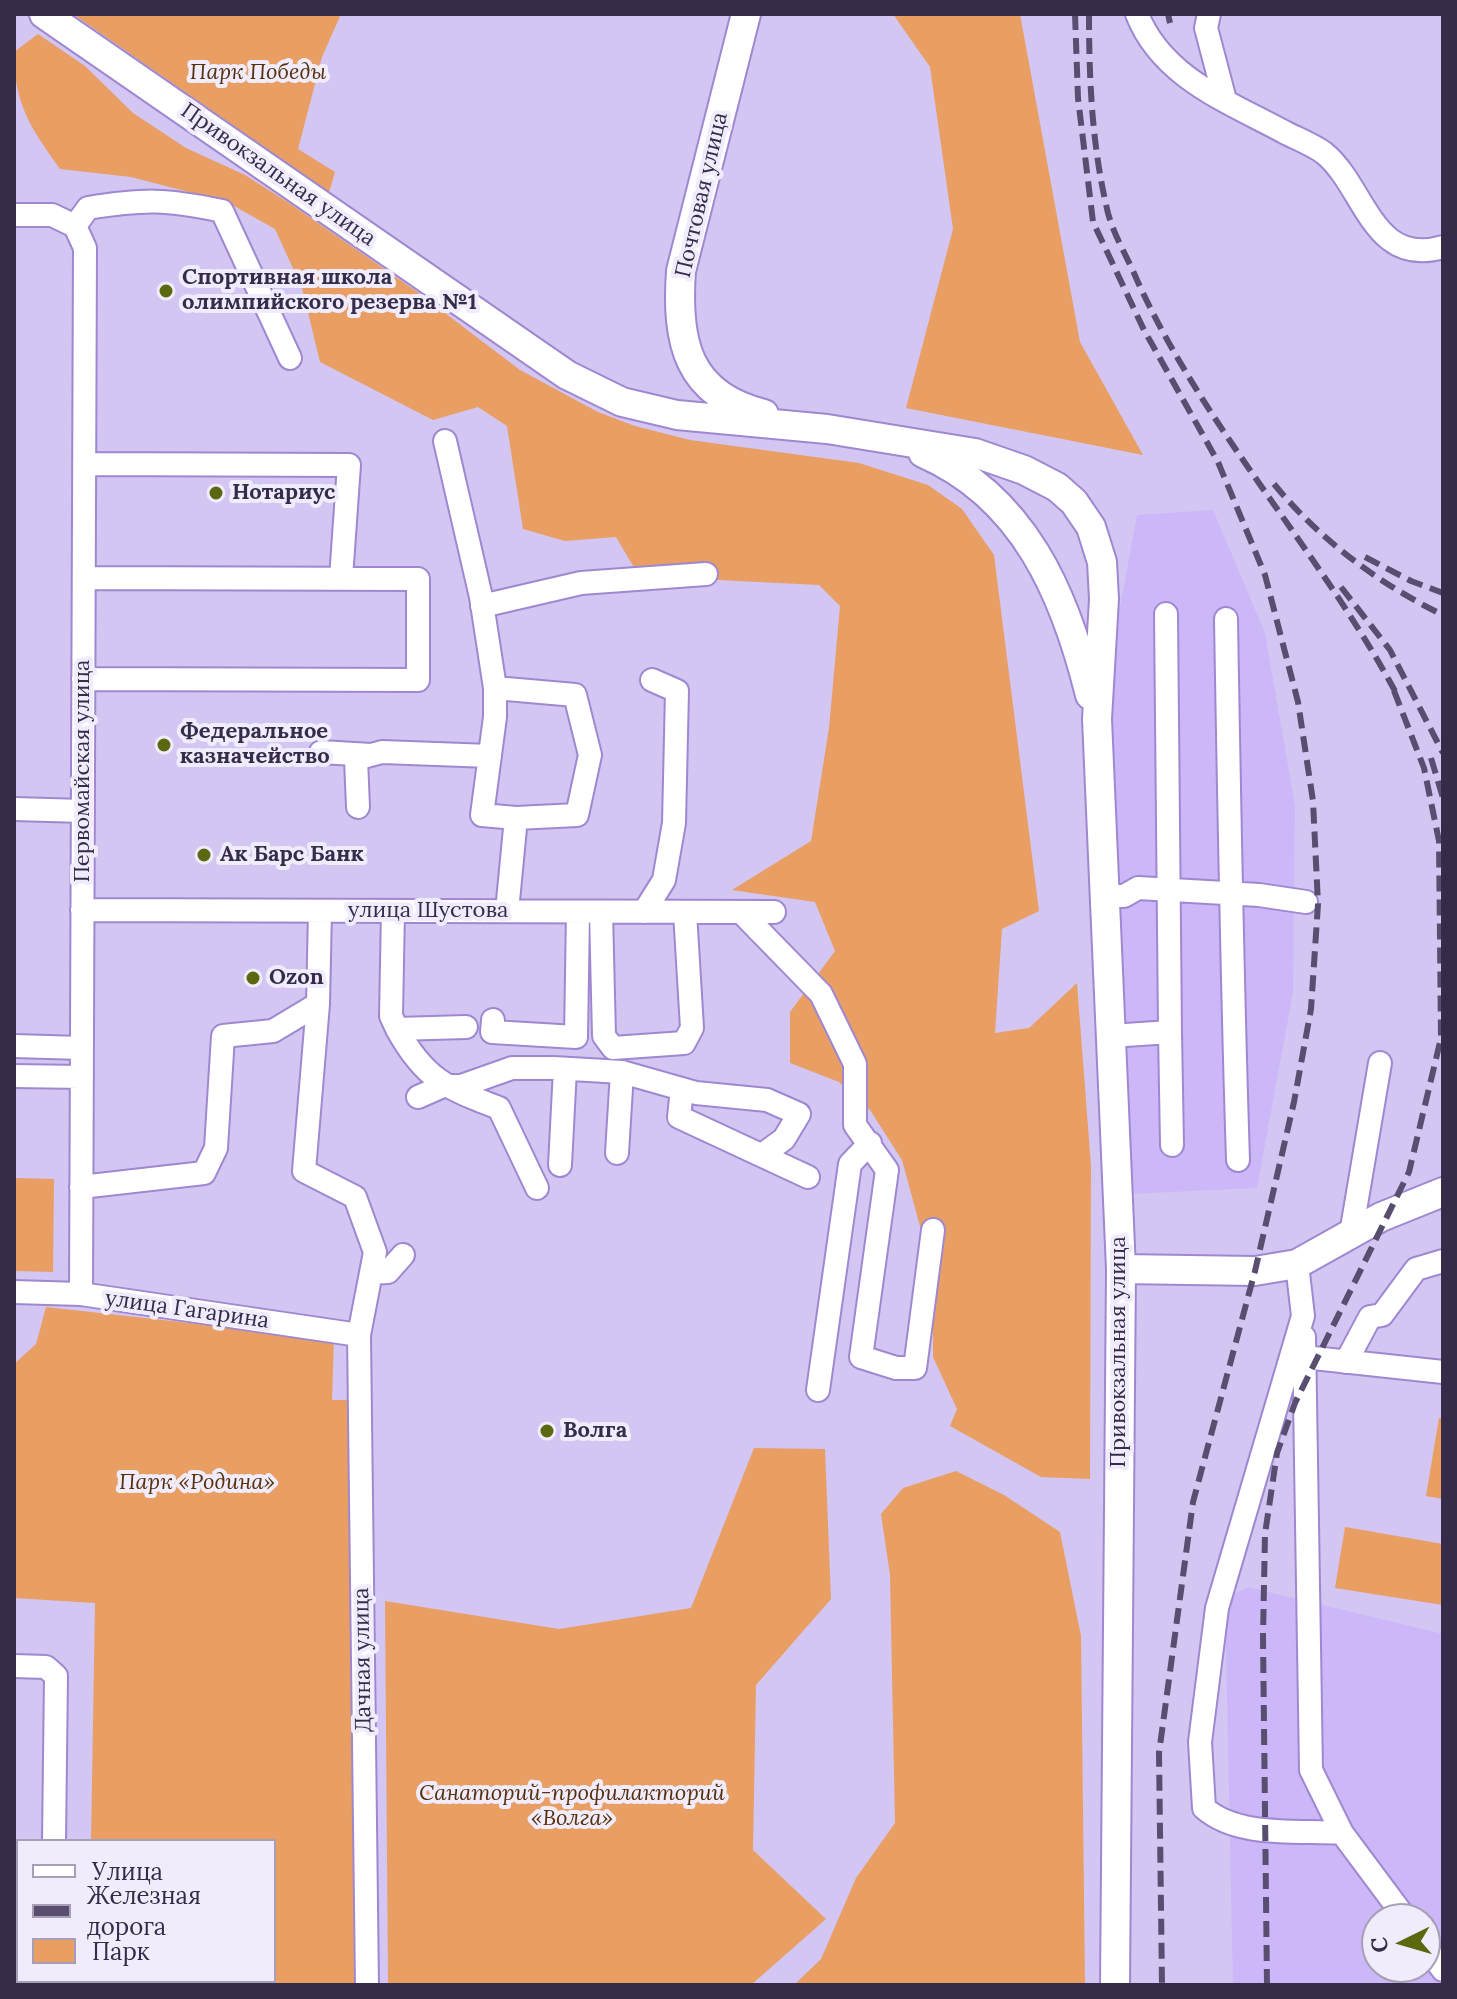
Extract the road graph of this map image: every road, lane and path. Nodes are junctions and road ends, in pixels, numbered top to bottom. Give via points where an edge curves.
1 (44, 14) edge
2 (746, 14) edge
3 (1137, 14) edge
4 (1209, 14) edge
5 (1225, 100) junction
6 (14, 215) edge
7 (75, 226) junction
8 (1443, 247) edge
9 (290, 358) dead end
10 (827, 429) junction
11 (889, 439) junction
12 (445, 441) dead end
13 (84, 464) junction
14 (706, 574) dead end
15 (84, 578) junction
16 (341, 578) junction
17 (482, 606) junction
18 (1166, 614) dead end
19 (1226, 619) dead end
20 (83, 679) junction
21 (652, 680) dead end
22 (495, 688) junction
23 (1097, 719) junction
24 (321, 752) dead end
25 (371, 755) junction
26 (490, 756) junction
27 (358, 807) dead end
28 (14, 809) edge
29 (83, 811) junction
30 (516, 818) junction
31 (1168, 890) junction
32 (1229, 894) junction
33 (1105, 896) junction
34 (1306, 902) dead end
35 (82, 910) junction
36 (320, 911) junction
37 (393, 911) junction
38 (507, 911) junction
39 (578, 912) junction
40 (601, 912) junction
41 (644, 912) junction
42 (685, 912) junction
43 (741, 912) junction
44 (774, 912) dead end
45 (318, 1004) junction
46 (493, 1020) dead end
47 (466, 1027) dead end
48 (397, 1029) junction
49 (1170, 1032) junction
50 (1111, 1036) junction
51 (14, 1046) edge
52 (82, 1048) junction
53 (1380, 1063) dead end
54 (565, 1069) junction
55 (622, 1072) junction
56 (14, 1076) edge
57 (82, 1077) junction
58 (443, 1086) junction
59 (682, 1089) junction
60 (418, 1097) dead end
61 (870, 1143) junction
62 (1172, 1145) dead end
63 (617, 1153) dead end
64 (762, 1155) junction
65 (1238, 1160) dead end
66 (560, 1165) dead end
67 (808, 1177) dead end
68 (81, 1187) junction
69 (537, 1188) dead end
70 (1443, 1192) edge
71 (933, 1230) dead end
72 (1351, 1234) junction
73 (403, 1255) dead end
74 (1443, 1261) edge
75 (1297, 1264) junction
76 (1121, 1269) junction
77 (371, 1273) junction
78 (14, 1292) edge
79 (81, 1294) junction
80 (1303, 1316) junction
81 (359, 1335) junction
82 (1304, 1357) junction
83 (1346, 1362) junction
84 (1443, 1372) edge
85 (818, 1390) dead end
86 (14, 1666) edge
87 (1342, 1833) junction
88 (54, 1839) edge
89 (1394, 1903) edge
90 (14, 1985) edge
91 (23, 1985) edge
92 (367, 1985) edge
93 (1115, 1985) edge

1 - 10 main road, Привокзальная улица via 567,375 622,402 677,415
2 - 10 main road, Почтовая улица via 681,271 678,315 688,359 707,387 742,409
3 - 5 street via 1147,39 1172,69
4 - 5 street via 1206,28
5 - 8 street via 1325,154 1386,239 1426,252
6 - 7 street via 52,215
7 - 9 street via 88,208 130,201 167,199 222,211
7 - 13 street, Первомайская улица via 85,248
10 - 11 main road
11 - 23 main road via 970,477 1002,506 1036,553 1057,595 1078,646
11 - 23 main road via 975,453 1024,470 1074,502 1091,527 1102,562
12 - 17 street
13 - 15 street, Первомайская улица
13 - 16 street via 349,465
14 - 17 street via 581,583
15 - 16 street
15 - 20 street, Первомайская улица
16 - 20 street via 418,579 418,680
17 - 22 street
18 - 31 street
19 - 32 street
20 - 29 street, Первомайская улица
21 - 41 street via 677,691 674,823 664,880
22 - 26 street
22 - 30 street via 575,695 590,755 577,815
23 - 33 main road, Привокзальная улица
24 - 25 street
25 - 26 street
25 - 27 street via 356,759
26 - 30 street via 482,815
28 - 29 street
29 - 35 street, Первомайская улица
30 - 38 street
31 - 32 street
31 - 33 street via 1138,888 1124,896
31 - 49 street
32 - 34 street
32 - 65 street
33 - 50 main road, Привокзальная улица
35 - 36 street, улица Шустова
35 - 52 street, Первомайская улица
36 - 37 street, улица Шустова
36 - 45 street
37 - 38 street, улица Шустова
37 - 48 street via 391,1016
38 - 39 street, улица Шустова
39 - 40 street, улица Шустова
39 - 46 street via 576,1037 492,1032
40 - 41 street, улица Шустова
40 - 42 street via 604,1036 613,1048 684,1043 692,1028
41 - 42 street, улица Шустова
42 - 43 street, улица Шустова
43 - 44 street, улица Шустова
43 - 61 street via 821,994 855,1064 855,1125
45 - 68 street via 273,1031 223,1036 216,1148 204,1173
45 - 77 street, Дачная улица via 304,1171 355,1197 375,1252
47 - 48 street
48 - 58 street via 410,1053
49 - 50 street
49 - 62 street
50 - 76 main road, Привокзальная улица
51 - 52 street
52 - 57 street, Первомайская улица
53 - 72 street
54 - 55 street
54 - 58 street via 512,1068 461,1086
54 - 66 street
55 - 59 street
55 - 63 street
56 - 57 street
57 - 68 street, Первомайская улица
58 - 60 street
58 - 69 street via 499,1108
59 - 64 street via 679,1117
59 - 64 street via 767,1100 799,1114 784,1139
61 - 71 street via 887,1170 861,1357 915,1368
61 - 85 street via 850,1164
64 - 67 street
68 - 79 street, Первомайская улица
70 - 72 main road
72 - 75 main road
73 - 77 street via 388,1272
74 - 83 street via 1416,1269 1382,1315 1370,1317
75 - 76 main road via 1255,1271
75 - 80 street
76 - 93 main road, Привокзальная улица
77 - 81 street, Дачная улица
78 - 79 street, улица Гагарина
79 - 81 street, улица Гагарина
80 - 82 street
80 - 87 street via 1217,1608 1200,1742 1204,1808 1219,1821 1244,1827
81 - 92 street, Дачная улица
82 - 83 street
82 - 87 street via 1311,1770
83 - 84 street
86 - 88 street via 46,1667 56,1676
87 - 89 street
90 - 91 street

